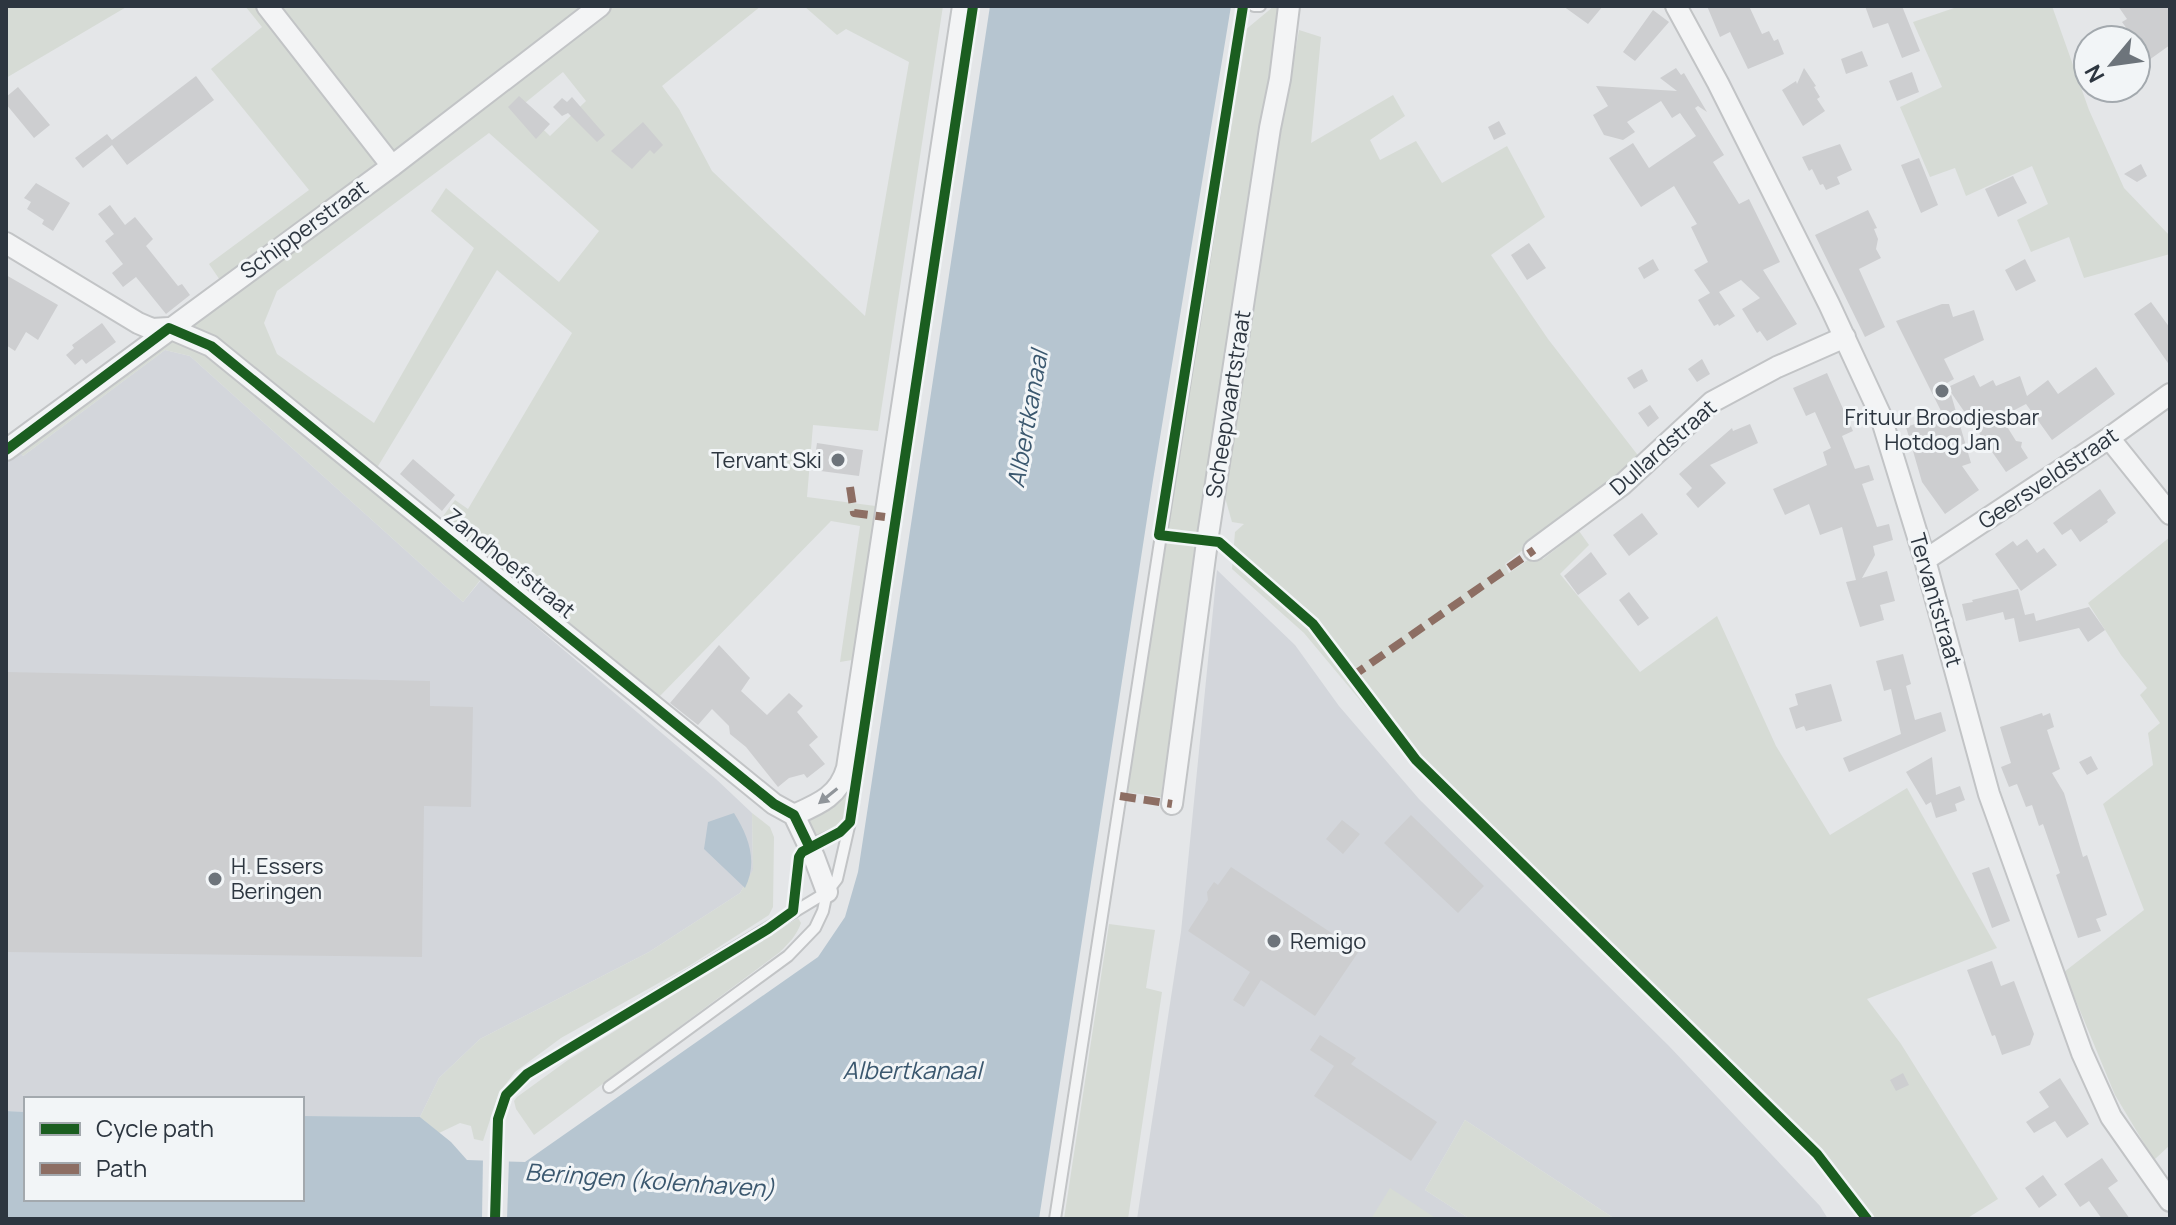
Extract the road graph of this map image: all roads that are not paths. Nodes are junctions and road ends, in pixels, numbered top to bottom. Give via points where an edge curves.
1 (267, 6) edge
2 (600, 6) edge
3 (963, 6) edge
4 (973, 6) edge
5 (1243, 6) edge
6 (1254, 6) edge
7 (1260, 6) edge
8 (1289, 6) edge
9 (1678, 7) edge
10 (392, 166) junction
11 (6, 243) edge
12 (169, 328) junction
13 (1845, 337) junction
14 (2170, 394) edge
15 (2109, 438) junction
16 (6, 450) edge
17 (2170, 514) edge
18 (1534, 550) dead end
19 (1925, 560) junction
20 (1172, 804) dead end
21 (794, 815) junction
22 (850, 822) junction
23 (809, 846) junction
24 (827, 892) junction
25 (609, 1087) dead end
26 (2170, 1201) edge
27 (495, 1219) edge
28 (1055, 1219) edge

1 - 10 street
2 - 10 street, Schipperstraat
3 -> 21 street via 847,768 844,781 828,799
4 - 22 lane
5 - 28 lane
6 - 7 lane
8 - 20 street, Scheepvaartstraat
9 - 13 street, Tervantstraat
10 - 12 street, Schipperstraat
11 - 12 street, Zandhoefstraat via 138,323
12 - 16 street, Schipperstraat
12 - 21 street, Zandhoefstraat via 211,346
13 - 18 street, Dullardstraat via 1712,402 1623,484
13 - 19 street, Tervantstraat via 1880,414
14 - 15 street, Geersveldstraat
15 - 17 street
15 - 19 street, Geersveldstraat
19 - 26 street, Tervantstraat via 1989,794 2082,1053 2111,1117
21 - 23 street
22 - 23 lane
22 - 24 lane via 837,879
23 - 24 street
24 - 25 lane via 815,928 788,956
24 - 27 lane via 527,1074 506,1095 498,1119

